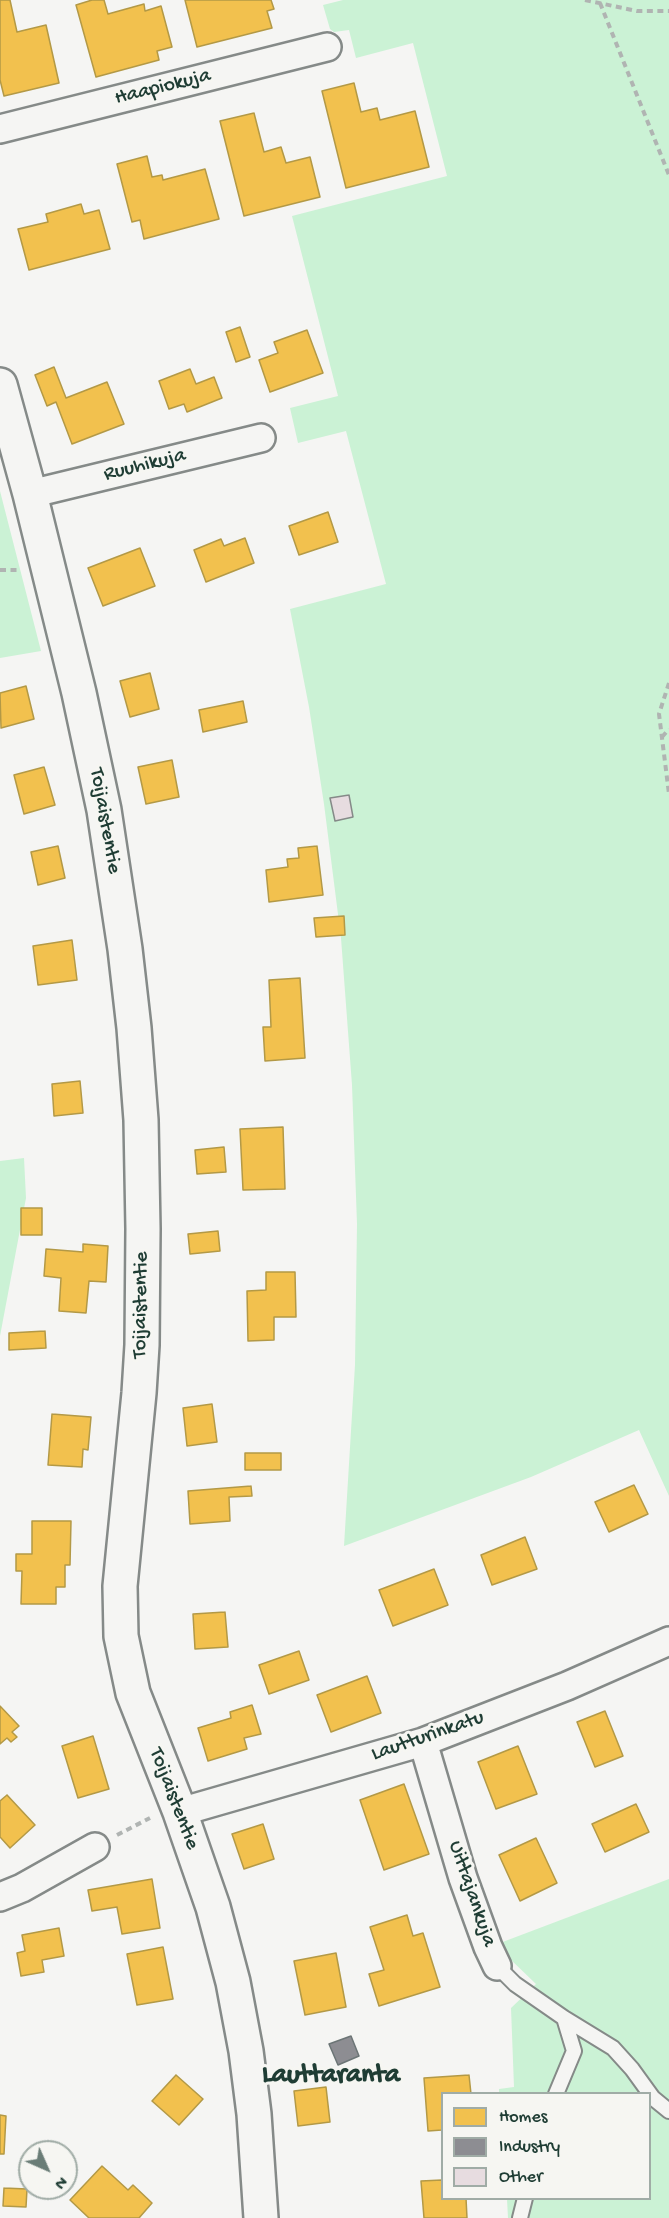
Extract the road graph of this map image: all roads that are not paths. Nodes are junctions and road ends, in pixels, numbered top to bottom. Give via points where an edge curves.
1 (327, 46) dead end
2 (0, 129) edge
3 (0, 385) edge
4 (261, 438) dead end
5 (30, 494) junction
6 (669, 1641) edge
7 (423, 1742) junction
8 (166, 1815) junction
9 (95, 1847) road end
10 (0, 1897) edge
11 (497, 1965) joint
12 (564, 2018) junction
13 (557, 2092) edge
14 (649, 2092) edge
15 (651, 2095) edge
16 (669, 2111) edge
17 (525, 2200) edge
18 (261, 2218) edge
19 (520, 2218) edge

1 - 2 street, Haapiokuja
3 - 5 street, Toijaistentie
4 - 5 street, Ruuhikuja
5 - 8 street, Toijaistentie via 104,810 125,949 141,1120 143,1229 140,1383 120,1586 121,1625 133,1693
6 - 7 street, Lautturinkatu
7 - 8 street, Lautturinkatu
7 - 11 street, Uittajankuja via 463,1878
8 - 18 street, Toijaistentie via 213,1907 233,1982 254,2114
9 - 10 street
11 - 12 lane, Uittajankuja via 515,1984
12 - 13 lane via 574,2050
12 - 14 lane, Uittajankuja via 613,2048
15 - 16 lane, Uittajankuja
17 - 19 lane

